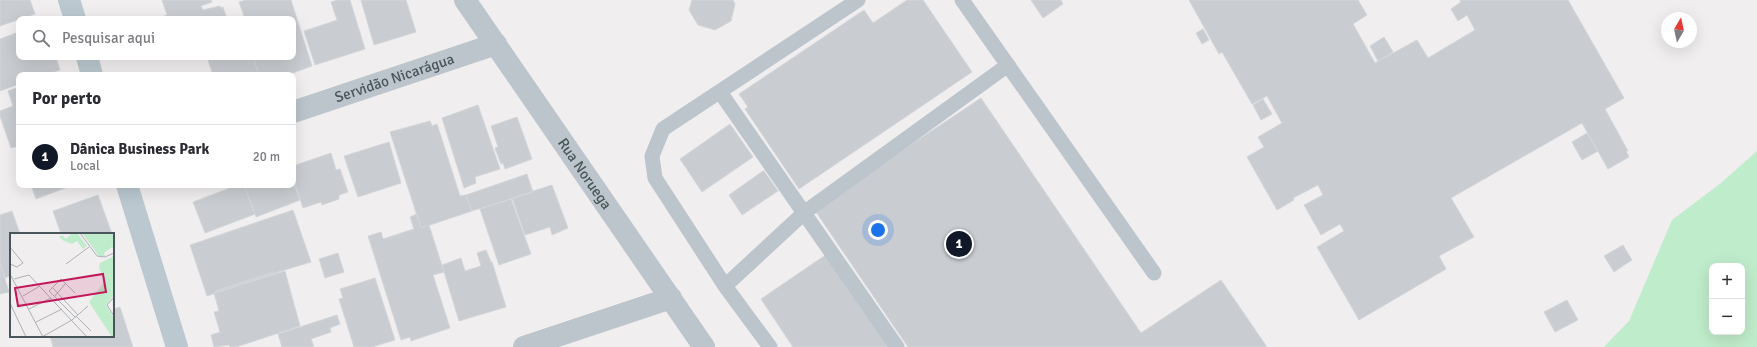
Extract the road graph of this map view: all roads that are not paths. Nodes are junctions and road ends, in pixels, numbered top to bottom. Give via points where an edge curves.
1 (69, 0) edge
2 (465, 0) edge
3 (858, 0) edge
4 (962, 0) edge
5 (74, 16) edge
6 (496, 44) junction
7 (88, 60) edge
8 (1008, 65) junction
9 (91, 72) edge
10 (720, 92) junction
11 (296, 111) edge
12 (128, 188) edge
13 (805, 212) junction
14 (1154, 273) dead end
15 (725, 286) junction
16 (671, 298) junction
17 (177, 347) edge
18 (524, 347) edge
19 (704, 347) edge
20 (770, 347) edge
21 (897, 347) edge

1 - 5 street
2 - 6 street, Rua Noruega
3 - 10 lane
4 - 8 lane
6 - 11 street, Servidão Nicarágua
6 - 16 street, Rua Noruega
7 - 9 street
8 - 13 lane
8 - 14 lane
10 - 13 lane
10 - 15 lane via 663,129 652,156 655,178
12 - 17 street
13 - 15 lane
13 - 21 lane
15 - 20 lane
16 - 18 street
16 - 19 street, Rua Noruega

